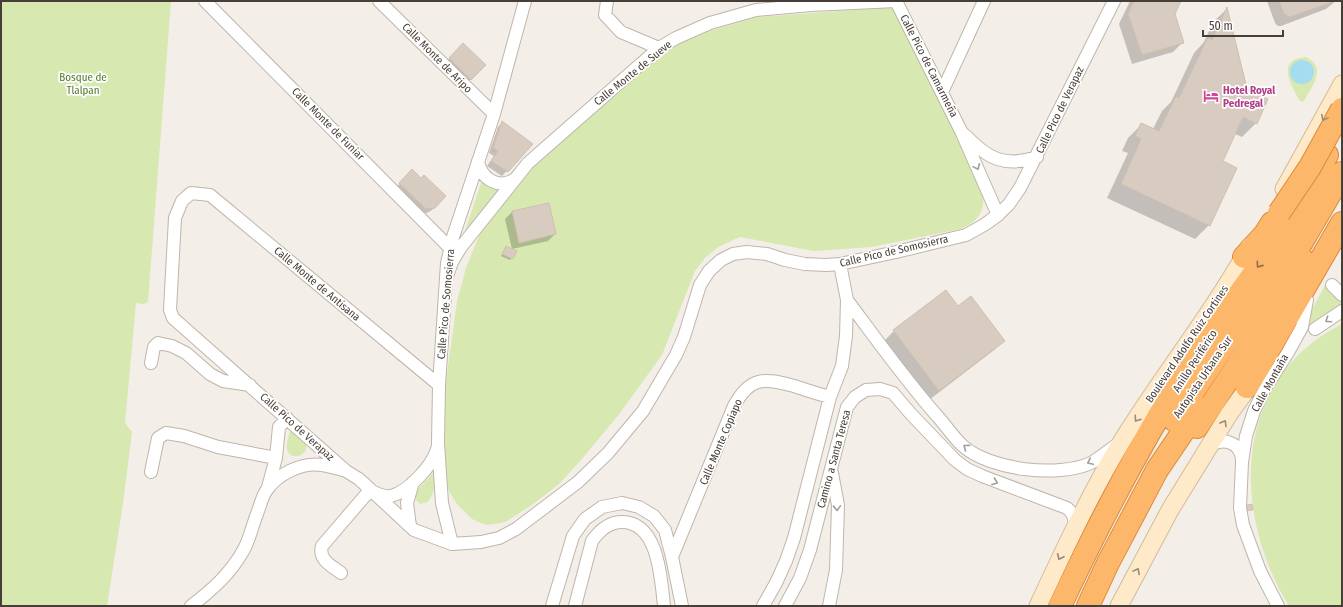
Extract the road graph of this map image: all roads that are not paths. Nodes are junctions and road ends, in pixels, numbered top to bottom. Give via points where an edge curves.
1 (205, 1) edge
2 (379, 1) edge
3 (524, 1) edge
4 (607, 1) edge
5 (896, 1) edge
6 (984, 1) edge
7 (1114, 1) edge
8 (659, 48) junction
9 (1342, 84) edge
10 (942, 92) junction
11 (1342, 109) edge
12 (494, 114) junction
13 (1342, 123) edge
14 (961, 131) junction
15 (1342, 151) edge
16 (1036, 157) junction
17 (478, 161) junction
18 (1342, 173) edge
19 (516, 178) junction
20 (1313, 183) junction
21 (1342, 192) edge
22 (191, 193) joint
23 (998, 215) junction
24 (1342, 223) edge
25 (1342, 241) edge
26 (450, 248) junction
27 (1244, 257) junction
28 (840, 264) junction
29 (446, 279) junction
30 (1332, 285) dead end
31 (1342, 295) edge
32 (847, 300) junction
33 (1307, 300) junction
34 (1342, 311) edge
35 (1315, 330) dead end
36 (152, 363) dead end
37 (250, 385) junction
38 (439, 386) junction
39 (1247, 387) junction
40 (830, 397) junction
41 (927, 405) junction
42 (911, 414) junction
43 (287, 418) junction
44 (1122, 441) junction
45 (438, 443) junction
46 (1211, 445) junction
47 (276, 458) junction
48 (1242, 462) junction
49 (831, 470) junction
50 (346, 471) junction
51 (151, 472) dead end
52 (413, 482) junction
53 (370, 490) junction
54 (266, 491) junction
55 (410, 526) junction
56 (1072, 532) junction
57 (452, 544) junction
58 (672, 557) junction
59 (341, 573) dead end
60 (191, 606) edge
61 (552, 606) edge
62 (575, 606) edge
63 (664, 606) edge
64 (682, 606) edge
65 (763, 606) edge
66 (785, 606) edge
67 (829, 606) edge
68 (1038, 606) edge
69 (1060, 606) edge
70 (1071, 606) edge
71 (1088, 606) edge
72 (1097, 606) edge
73 (1119, 606) edge
74 (1278, 606) edge

1 - 26 street, Calle Monte de Funiar
2 - 12 street, Calle Monte de Aripo
3 - 12 street, Calle Pico de Somosierra
4 - 8 street via 605,15 621,32
5 - 8 street, Calle Monte de Sueve via 756,10 710,22
5 - 10 street, Calle Pico de Camarmeña
6 - 10 street
7 - 16 street, Calle Pico de Verapaz
8 - 19 street, Calle Monte de Sueve via 533,158
9 -> 27 main road, Boulevard Adolfo Ruiz Cortines
10 - 14 street, Calle Pico de Camarmeña
11 - 20 highway
11 - 27 highway, bridge via 1310,167 1265,234
12 - 17 street, Calle Pico de Somosierra
13 - 20 highway, Anillo Periférico
14 - 16 street, Calle Pico de Camarmeña via 994,158 1014,162
14 -> 23 street, Calle Pico de Camarmeña
15 - 70 highway, Autopista Urbana Sur via 1266,283 1148,459 1102,542
16 - 23 street, Calle Pico de Verapaz via 1020,188
17 - 19 street via 481,171 492,181 502,184
17 - 26 street, Calle Pico de Somosierra
18 - 71 highway, Autopista Urbana Sur via 1246,338 1157,470
19 - 29 street, Calle Monte de Sueve via 461,247
20 -> 69 highway, Anillo Periférico via 1285,229 1188,368 1134,462
21 - 72 highway via 1243,357 1167,472
22 - 37 street, Calle Pico de Verapaz via 182,201 175,218 170,310 173,318
22 - 38 street, Calle Monte de Antisana via 210,195
23 - 28 street, Calle Pico de Somosierra via 966,235
24 - 39 highway
25 - 33 main road
26 - 29 street, Calle Pico de Somosierra
27 -> 44 main road, Boulevard Adolfo Ruiz Cortines
28 - 32 street, Camino a Santa Teresa
28 - 57 street, Calle Pico de Somosierra via 805,264 748,252 734,254 721,260 708,271 700,285 676,355 643,411 608,453 578,482 512,531 489,541
29 - 38 street, Calle Pico de Somosierra
30 - 31 street
32 - 40 street, Camino a Santa Teresa via 842,366
32 - 41 street, Camino a Santa Teresa
33 - 39 main road via 1273,355
33 - 48 street, Calle Montaña via 1302,327 1254,411 1246,436
34 -> 35 street
36 - 37 street via 154,347 158,343 172,346 186,353 216,378
37 - 43 street, Calle Pico de Verapaz
38 - 45 street, Calle Pico de Somosierra
46 -> 39 main road
40 - 58 street, Calle Monte Copiapo via 770,380 757,382 746,389 734,406
40 - 65 street, Camino a Santa Teresa via 794,538 776,583
41 - 42 street
44 -> 41 street, Camino a Santa Teresa via 1090,463 1066,470 1036,470 1002,465 979,456 964,446
42 - 49 street, Camino a Santa Teresa via 893,393 887,390 873,389 860,393 850,401 844,413
42 -> 56 street, Camino a Santa Teresa via 967,469 1067,508 1074,519
43 - 47 street via 279,427
43 - 50 street, Calle Pico de Verapaz
44 - 56 main road, Boulevard Adolfo Ruiz Cortines
45 - 52 street via 434,458
45 - 57 street, Calle Pico de Somosierra via 442,503
46 - 48 street via 1221,441 1235,445
73 -> 46 main road via 1170,510
47 - 51 street via 218,447 166,433 158,438
47 - 54 street
48 - 74 street, Calle Montaña via 1240,508 1243,525 1260,571
49 - 66 street, Camino a Santa Teresa via 805,564
49 -> 67 street via 838,505 836,570
50 - 53 street, Calle Pico de Somosierra
50 - 54 street, Calle Pico de Verapaz via 322,465 306,466 281,476
52 - 53 street via 391,496 380,495
52 - 55 street via 407,503
53 - 55 street, Calle Pico de Somosierra
53 - 59 street via 322,546 323,559
54 - 60 street, Calle Pico de Verapaz via 239,559 224,578
55 - 57 street, Calle Pico de Somosierra via 414,530
56 -> 68 main road, Boulevard Adolfo Ruiz Cortines
58 - 61 street via 664,530 654,516 639,507 622,503 602,506 585,519 573,536
58 - 64 street
62 - 63 street via 592,541 608,526 621,522 640,527 652,544

